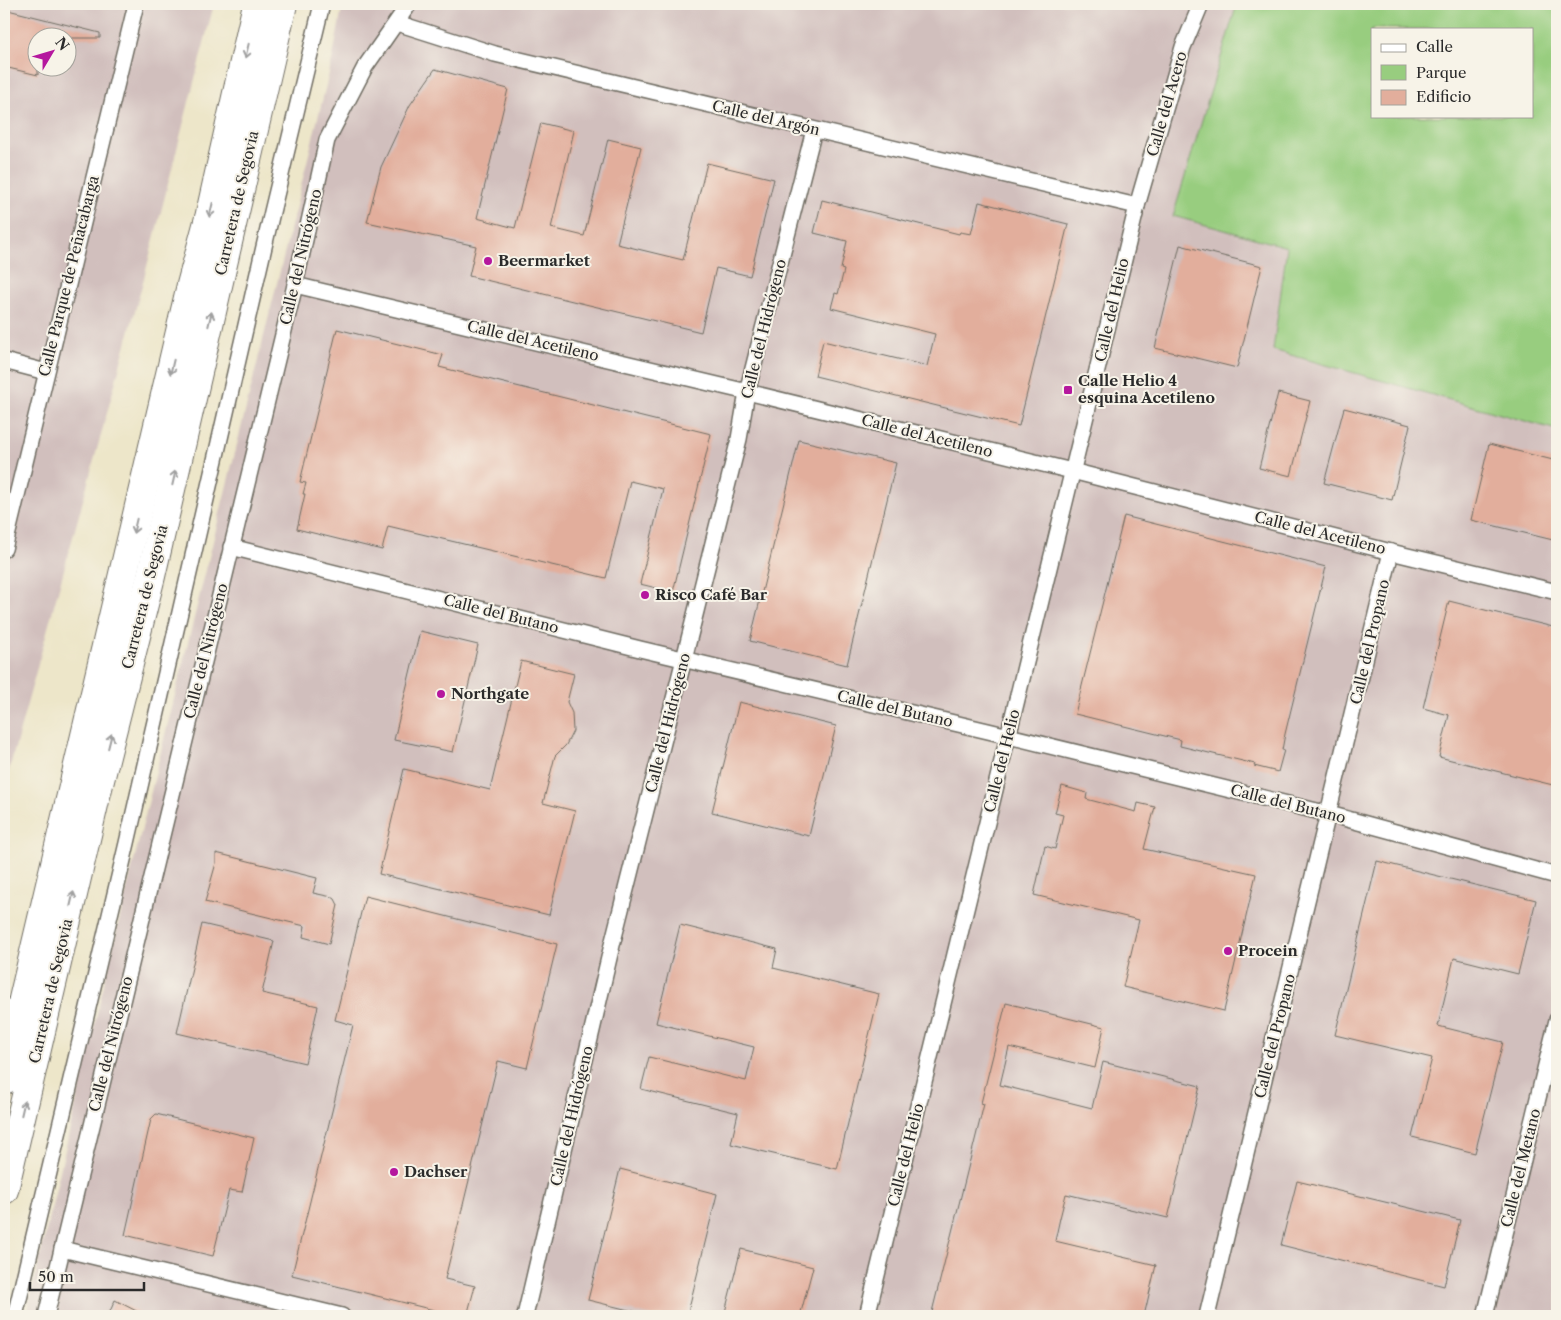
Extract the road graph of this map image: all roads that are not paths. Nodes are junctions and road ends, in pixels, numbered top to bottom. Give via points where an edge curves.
1 (136, 4) edge
2 (258, 4) edge
3 (283, 4) edge
4 (322, 4) edge
5 (409, 4) edge
6 (1201, 4) edge
7 (397, 23) junction
8 (814, 130) junction
9 (1137, 206) junction
10 (295, 285) junction
11 (4, 361) edge
12 (46, 372) junction
13 (748, 392) junction
14 (1072, 471) junction
15 (231, 547) junction
16 (4, 548) edge
17 (1391, 552) junction
18 (1557, 592) edge
19 (684, 659) junction
20 (1008, 736) junction
21 (1329, 814) junction
22 (1557, 876) edge
23 (1557, 1020) edge
24 (4, 1080) edge
25 (4, 1190) edge
26 (62, 1249) junction
27 (15, 1316) edge
28 (46, 1316) edge
29 (342, 1316) edge
30 (525, 1316) edge
31 (867, 1316) edge
32 (1207, 1316) edge
33 (1485, 1316) edge

1 - 12 street, Calle Parque de Peñacabarga
2 -> 24 highway, Carretera de Segovia
25 -> 3 highway, Carretera de Segovia
4 - 27 street
5 - 7 street, Calle del Nitrógeno
6 - 9 street, Calle del Acero via 1183,47
7 - 8 street, Calle del Argón via 495,54
7 - 10 street, Calle del Nitrógeno via 365,67 327,140
8 - 9 street, Calle del Argón
8 - 13 street, Calle del Hidrógeno
9 - 14 street, Calle del Helio
10 - 13 street, Calle del Acetileno
10 - 15 street, Calle del Nitrógeno
11 - 12 street
12 - 16 street, Calle Parque de Peñacabarga
13 - 14 street, Calle del Acetileno
13 - 19 street, Calle del Hidrógeno
14 - 17 street, Calle del Acetileno
14 - 20 street, Calle del Helio
15 - 19 street, Calle del Butano
15 - 26 street, Calle del Nitrógeno
17 - 18 street, Calle del Acetileno
17 - 21 street, Calle del Propano
19 - 20 street, Calle del Butano
19 - 30 street, Calle del Hidrógeno via 612,945
20 - 21 street, Calle del Butano
20 - 31 street, Calle del Helio
21 - 22 street, Calle del Butano
21 - 32 street, Calle del Propano
23 - 33 street, Calle del Metano
26 - 28 street, Calle del Nitrógeno
26 - 29 street

